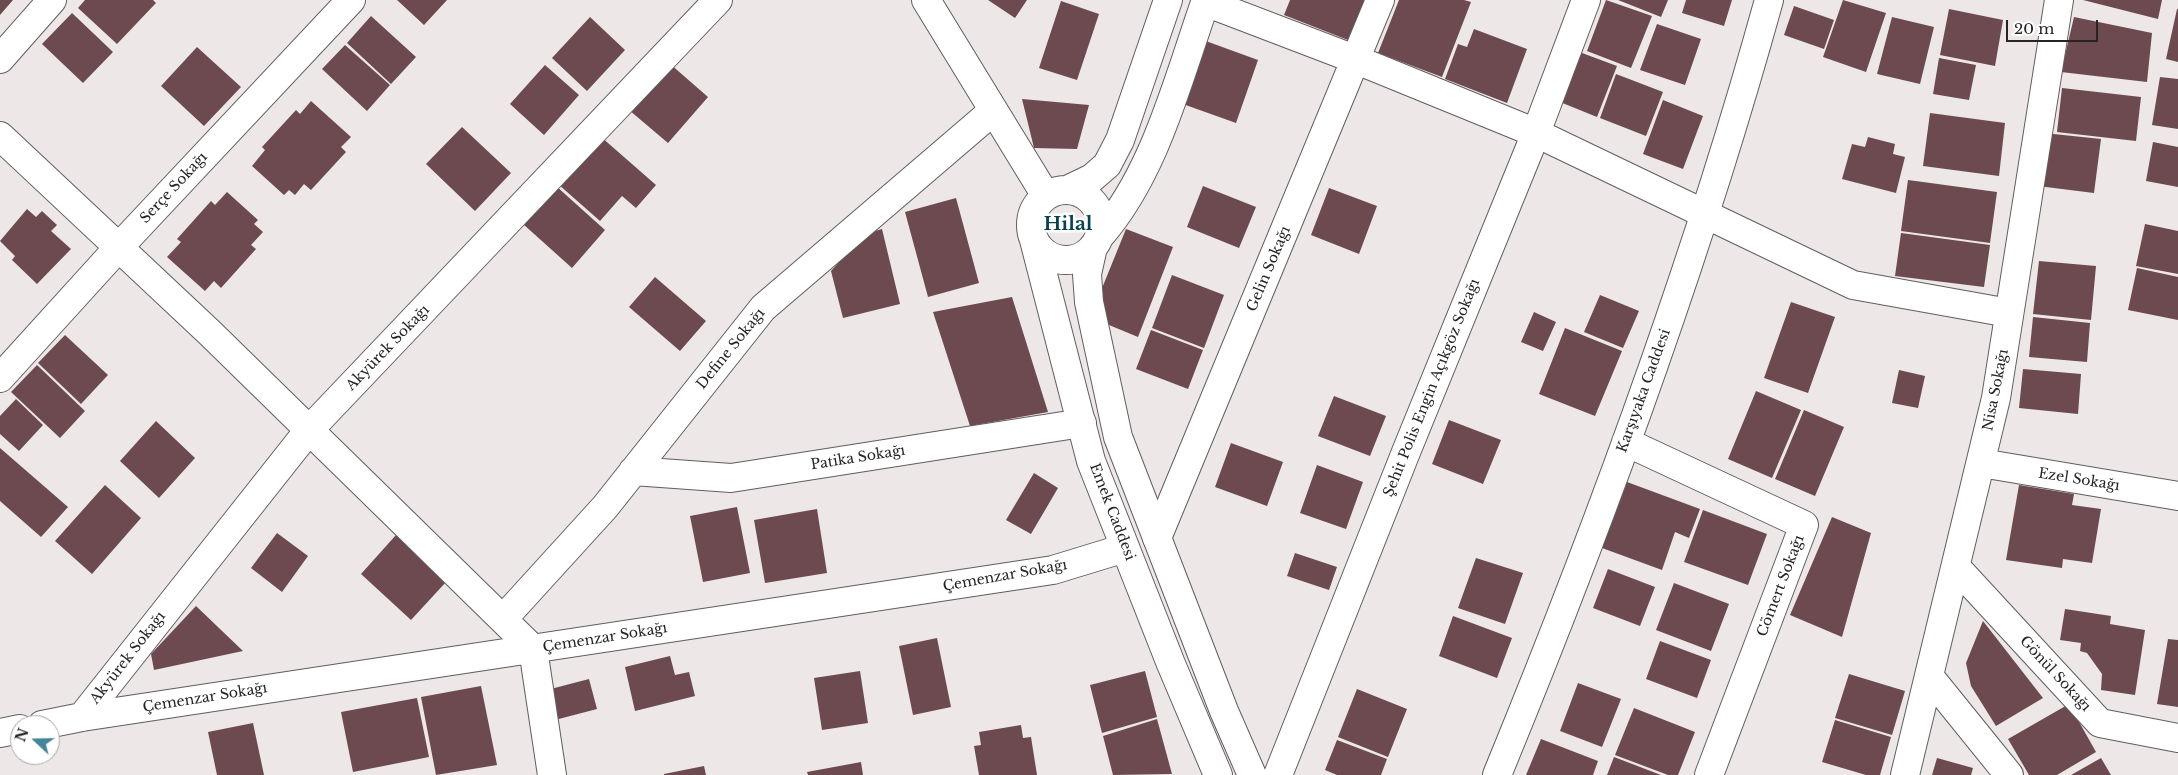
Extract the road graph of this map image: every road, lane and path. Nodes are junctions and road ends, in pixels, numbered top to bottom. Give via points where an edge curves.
1 (52, 0) edge
2 (351, 0) edge
3 (718, 0) edge
4 (926, 0) edge
5 (1168, 0) edge
6 (1380, 0) edge
7 (1586, 0) edge
8 (1769, 0) edge
9 (2059, 0) edge
10 (1206, 1) edge
11 (0, 59) edge
12 (1357, 60) junction
13 (993, 111) junction
14 (1536, 133) junction
15 (0, 136) edge
16 (1057, 193) junction
17 (1706, 216) junction
18 (1034, 240) junction
19 (1096, 242) junction
20 (119, 248) junction
21 (2009, 313) junction
22 (0, 378) edge
23 (1082, 423) junction
24 (309, 430) junction
25 (1626, 442) junction
26 (1981, 463) junction
27 (634, 471) junction
28 (2178, 496) edge
29 (1157, 538) junction
30 (1125, 548) junction
31 (1956, 567) junction
32 (503, 619) junction
33 (533, 649) junction
34 (1929, 676) junction
35 (82, 717) junction
36 (60, 721) edge
37 (2178, 738) edge
38 (552, 775) edge
39 (1218, 775) edge
40 (1252, 775) edge
41 (1278, 775) edge
42 (1497, 775) edge
43 (1709, 775) edge
44 (1905, 775) edge
45 (2009, 775) edge

1 - 11 street
2 - 20 street, Serçe Sokağı
3 - 24 street, Akyürek Sokağı
4 - 13 street
5 - 16 street via 1120,140 1107,165 1092,178
6 - 12 street, Gelin Sokağı
7 - 14 street, Şehit Polis Engin Açıkgöz Sokağı
8 - 17 street, Karşıyaka Caddesi
9 - 21 street, Nisa Sokağı
10 - 12 street
10 - 19 street via 1137,185 1118,216
12 - 14 street
12 - 29 street, Gelin Sokağı
13 - 16 street
13 - 27 street, Define Sokağı via 763,308
14 - 17 street
14 - 41 street, Şehit Polis Engin Açıkgöz Sokağı
15 - 20 street
16 - 18 street via 1034,211 1031,220
16 - 19 street via 1078,192 1095,205 1101,226
17 - 21 street via 1853,284
17 - 25 street, Karşıyaka Caddesi
18 - 19 street via 1050,256 1062,260 1084,255
18 - 23 street, Emek Caddesi
19 - 29 street via 1087,274 1089,302 1118,437
20 - 22 street, Serçe Sokağı
20 - 24 street
21 - 26 street, Nisa Sokağı via 1996,398
23 - 27 street, Patika Sokağı via 731,478
23 - 30 street, Emek Caddesi via 1091,460
24 - 32 street
24 - 35 street, Akyürek Sokağı
25 - 42 street, Karşıyaka Caddesi via 1546,656
25 - 43 street, Cömert Sokağı via 1804,525
26 - 28 street, Ezel Sokağı
26 - 31 street, Nisa Sokağı
27 - 32 street, Define Sokağı via 606,507
29 - 30 street, Çemenzar Sokağı
29 - 40 street
30 - 33 street, Çemenzar Sokağı via 1053,570
30 - 39 street, Emek Caddesi
31 - 34 street, Nisa Sokağı
31 - 37 street, Gönül Sokağı via 2100,723
32 - 33 street
33 - 35 street, Çemenzar Sokağı
33 - 38 street
34 - 44 street, Nisa Sokağı
34 - 45 street
35 - 36 street, Çemenzar Sokağı

